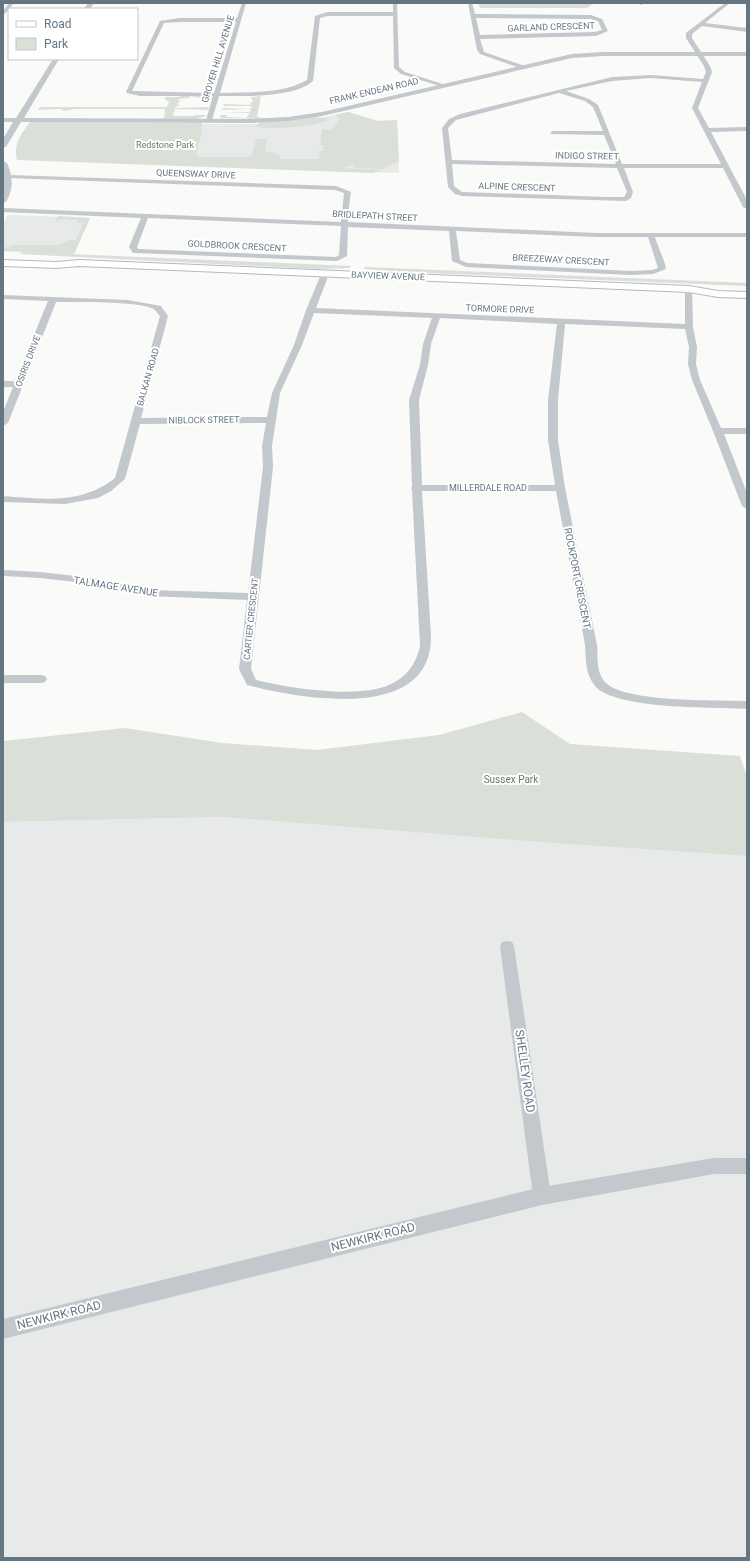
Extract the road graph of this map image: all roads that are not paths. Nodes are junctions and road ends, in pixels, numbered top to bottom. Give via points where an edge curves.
1 (12, 3) edge
2 (244, 3) edge
3 (395, 3) edge
4 (470, 3) edge
5 (728, 3) edge
6 (3, 14) edge
7 (395, 14) junction
8 (474, 16) junction
9 (239, 20) junction
10 (700, 24) junction
11 (747, 30) edge
12 (477, 37) junction
13 (699, 54) junction
14 (747, 54) edge
15 (55, 60) edge
16 (523, 67) junction
17 (705, 81) junction
18 (443, 85) junction
19 (559, 91) junction
20 (217, 94) junction
21 (3, 120) edge
22 (18, 120) junction
23 (209, 120) junction
24 (747, 129) edge
25 (706, 130) junction
26 (553, 132) dead end
27 (606, 133) junction
28 (3, 145) edge
29 (449, 162) junction
30 (3, 163) edge
31 (620, 166) junction
32 (725, 166) junction
33 (9, 177) junction
34 (3, 200) edge
35 (747, 207) edge
36 (3, 210) edge
37 (145, 216) junction
38 (344, 224) junction
39 (452, 229) junction
40 (651, 235) junction
41 (747, 235) edge
42 (3, 257) edge
43 (3, 263) edge
44 (79, 263) junction
45 (325, 274) junction
46 (747, 289) edge
47 (693, 290) junction
48 (747, 295) edge
49 (3, 297) edge
50 (53, 299) junction
51 (310, 310) junction
52 (436, 317) junction
53 (560, 322) junction
54 (689, 327) junction
55 (3, 384) edge
56 (20, 384) junction
57 (272, 420) junction
58 (136, 421) junction
59 (3, 423) edge
60 (718, 431) junction
61 (747, 431) edge
62 (416, 488) junction
63 (560, 488) junction
64 (3, 499) edge
65 (747, 506) edge
66 (3, 573) edge
67 (253, 597) junction
68 (3, 679) edge
69 (41, 679) dead end
70 (747, 705) edge
71 (507, 946) dead end
72 (747, 1166) edge
73 (542, 1196) junction
74 (3, 1329) edge

1 - 6 street
2 - 9 street, GROVER HILL AVENUE
3 - 7 street
4 - 8 street
5 - 10 street
7 - 18 street via 396,67 403,73
7 - 20 street via 318,16 308,84 262,93
8 - 12 street
8 - 12 street, GARLAND CRESCENT via 591,17 600,20 605,31 596,34
9 - 20 street, GROVER HILL AVENUE
9 - 20 street via 165,21 160,24 144,53 129,92
10 - 11 street
10 - 13 street via 689,35
12 - 16 street via 482,53
13 - 14 street, FRANK ENDEAN ROAD
13 - 16 street, FRANK ENDEAN ROAD via 582,55
13 - 17 street via 708,69
15 - 22 street
16 - 18 street, FRANK ENDEAN ROAD
17 - 19 street, ALPINE CRESCENT via 619,78
17 - 25 street via 695,108
18 - 23 street, FRANK ENDEAN ROAD via 300,118
19 - 27 street, ALPINE CRESCENT via 587,100 596,106
19 - 29 street, ALPINE CRESCENT via 454,118 445,128
20 - 23 street, GROVER HILL AVENUE
21 - 22 street, FRANK ENDEAN ROAD
22 - 23 street, FRANK ENDEAN ROAD
22 - 28 street
24 - 25 street
25 - 32 street
26 - 27 street
27 - 31 street, ALPINE CRESCENT
29 - 31 street, INDIGO STREET
29 - 31 street, ALPINE CRESCENT via 451,186 456,193 626,199 630,195
30 - 33 street
31 - 32 street, INDIGO STREET
32 - 35 street
33 - 34 street via 9,187
33 - 38 street, QUEENSWAY DRIVE via 336,188 348,192
36 - 37 street, BRIDLEPATH STREET
37 - 38 street, BRIDLEPATH STREET
37 - 38 street, GOLDBROOK CRESCENT via 133,247 136,251 337,259 343,256
38 - 39 street, BRIDLEPATH STREET
39 - 40 street, BRIDLEPATH STREET
39 - 40 street, BREEZEWAY CRESCENT via 456,261 466,265 630,273 662,269
40 - 41 street, BRIDLEPATH STREET
42 - 44 main road, BAYVIEW AVENUE
43 - 44 main road, BAYVIEW AVENUE
44 - 45 main road, BAYVIEW AVENUE
45 - 47 main road, BAYVIEW AVENUE
45 - 51 street, CARTIER CRESCENT
46 - 47 main road, BAYVIEW AVENUE
47 - 48 main road, BAYVIEW AVENUE
47 - 54 street
49 - 50 street, BALKAN ROAD
50 - 56 street, OSIRIS DRIVE
50 - 58 street, BALKAN ROAD via 128,302 153,306 162,311 164,322
51 - 52 street, TORMORE DRIVE
51 - 57 street, CARTIER CRESCENT via 276,393
52 - 53 street, TORMORE DRIVE
52 - 62 street, CARTIER CRESCENT via 414,400
53 - 54 street, TORMORE DRIVE
53 - 63 street, ROCKPORT CRESCENT via 553,416
54 - 60 street via 696,380
55 - 56 street
56 - 59 street, OSIRIS DRIVE
57 - 58 street, NIBLOCK STREET
57 - 67 street, CARTIER CRESCENT via 267,446 268,467
58 - 64 street, BALKAN ROAD via 120,479 112,488 84,499 68,501
60 - 61 street
60 - 65 street
62 - 63 street, MILLERDALE ROAD
62 - 67 street, CARTIER CRESCENT via 425,654 413,675 402,683 374,692 342,694 270,688 251,682 245,669
63 - 70 street, ROCKPORT CRESCENT via 591,646 592,668 601,685 626,696 647,700
66 - 67 street, TALMAGE AVENUE via 93,581 148,593
68 - 69 street
71 - 73 street, SHELLEY ROAD
72 - 73 street, NEWKIRK ROAD via 714,1166
73 - 74 street, NEWKIRK ROAD

